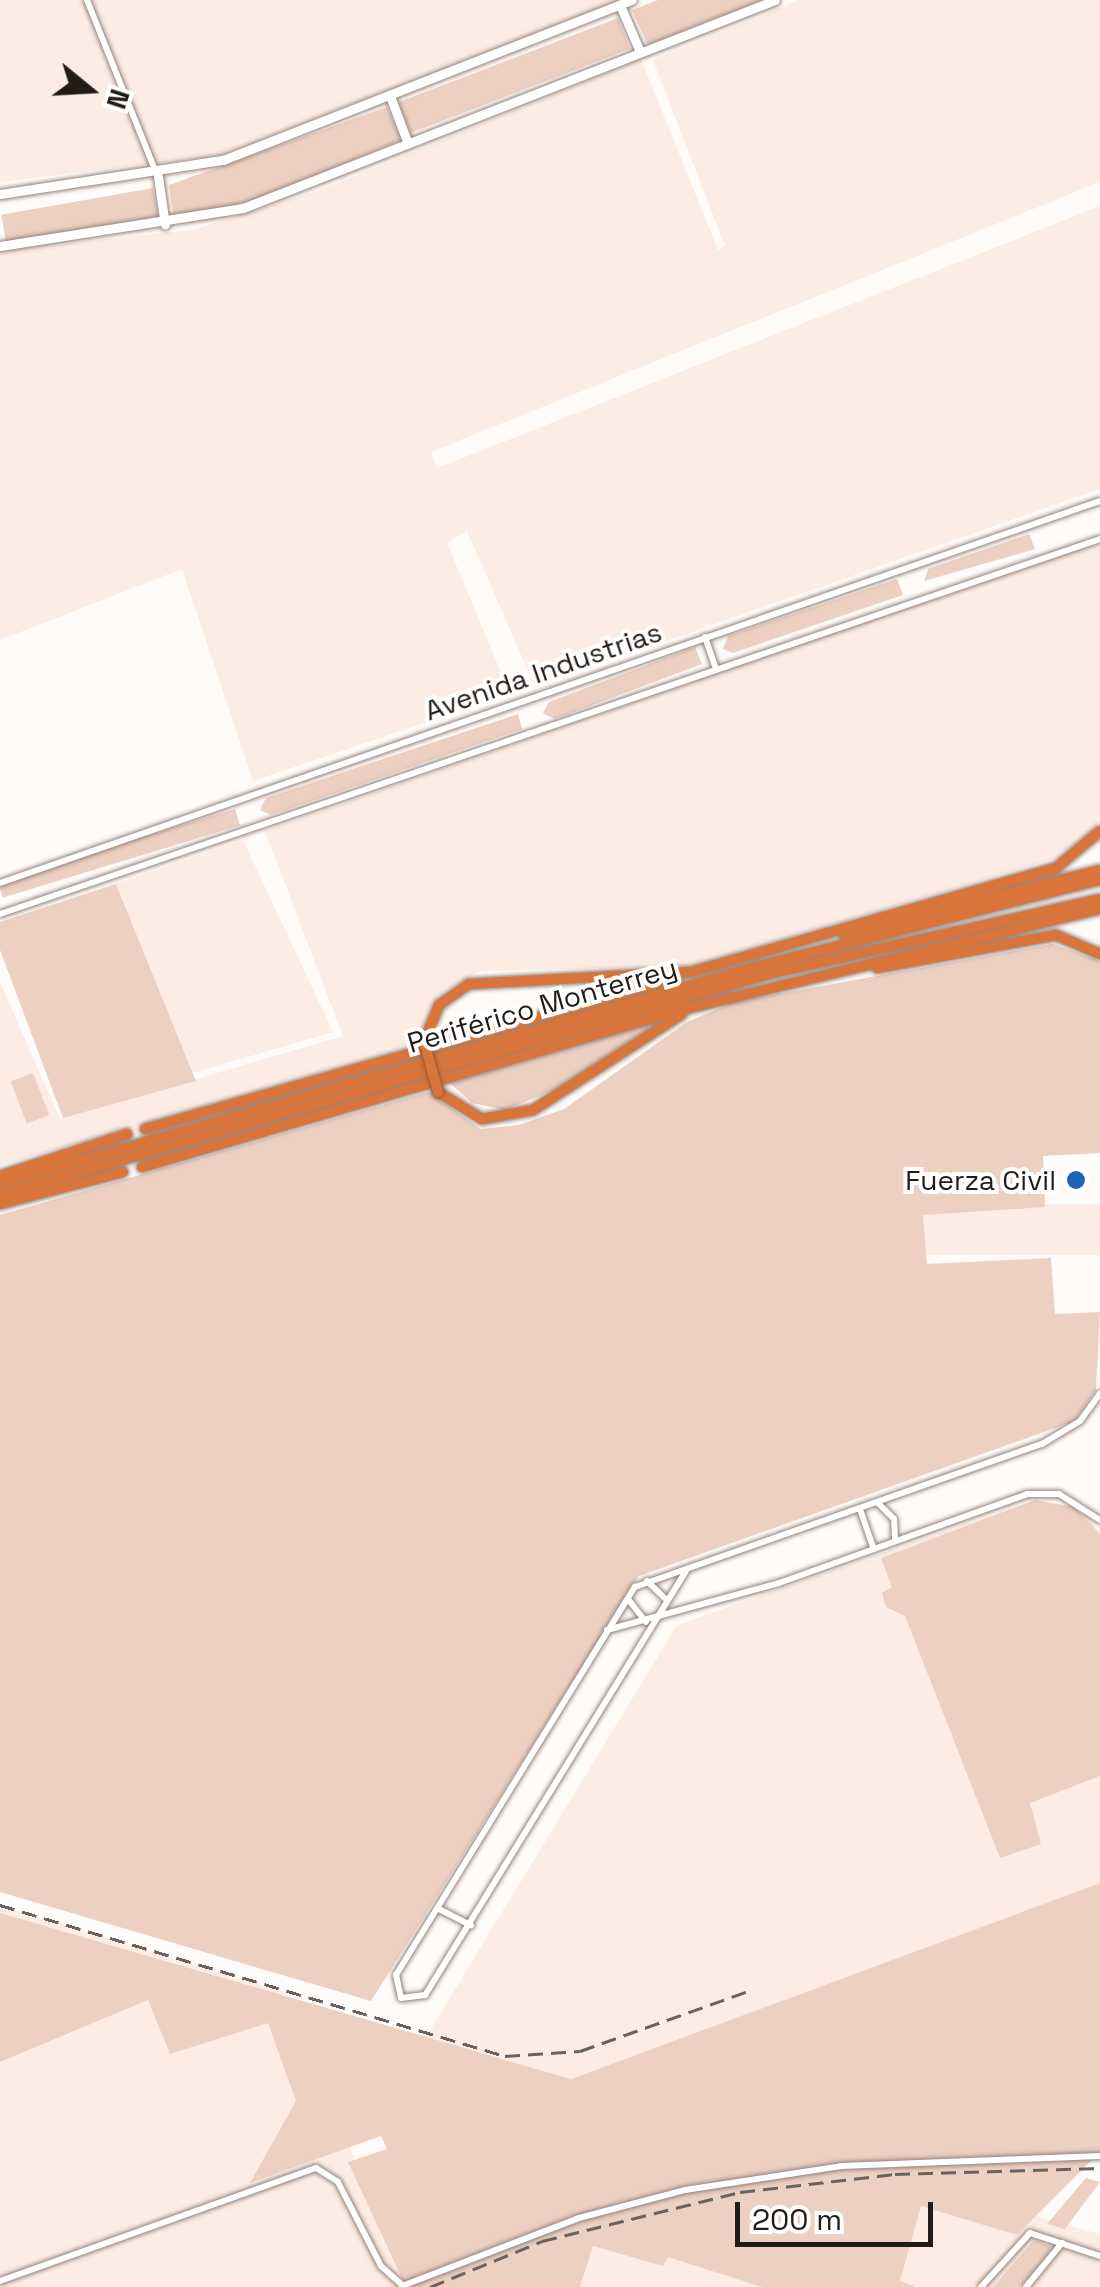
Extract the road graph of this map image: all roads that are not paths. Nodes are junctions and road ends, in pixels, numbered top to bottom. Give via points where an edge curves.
1 (87, 0) edge
2 (632, 0) edge
3 (775, 0) edge
4 (620, 4) junction
5 (640, 52) junction
6 (390, 96) junction
7 (408, 144) junction
8 (158, 176) junction
9 (0, 194) edge
10 (165, 225) junction
11 (0, 246) edge
12 (1100, 500) edge
13 (1100, 539) edge
14 (706, 637) junction
15 (715, 666) junction
16 (1100, 832) edge
17 (1100, 870) edge
18 (1100, 880) edge
19 (1080, 881) junction
20 (0, 882) edge
21 (1100, 899) edge
22 (1084, 908) junction
23 (1100, 909) edge
24 (0, 914) edge
25 (780, 948) junction
26 (1100, 954) edge
27 (691, 972) junction
28 (816, 976) junction
29 (706, 1004) junction
30 (145, 1129) dead end
31 (126, 1134) dead end
32 (142, 1167) dead end
33 (123, 1172) dead end
34 (0, 1176) edge
35 (0, 1184) edge
36 (0, 1195) edge
37 (0, 1204) edge
38 (1100, 1393) edge
39 (879, 1504) junction
40 (862, 1510) junction
41 (1100, 1520) edge
42 (894, 1540) junction
43 (874, 1549) junction
44 (686, 1571) junction
45 (647, 1581) junction
46 (628, 1598) junction
47 (667, 1602) junction
48 (650, 1622) junction
49 (607, 1630) junction
50 (439, 1909) junction
51 (470, 1924) junction
52 (1100, 2156) edge
53 (1062, 2243) junction
54 (1100, 2256) edge
55 (0, 2281) edge
56 (403, 2286) edge
57 (981, 2287) edge
58 (1026, 2287) edge

1 - 8 street
2 - 4 street
3 - 5 street
4 - 5 street
4 - 6 street
5 - 7 street
6 - 7 street
6 - 8 street
7 - 10 street via 243,208
8 - 9 street
8 - 10 street
10 - 11 street
12 - 14 street, Avenida Industrias
13 - 15 street, Avenida Industrias
14 - 15 street
14 - 20 street, Avenida Industrias
15 - 24 street, Avenida Industrias
16 - 25 highway via 1056,868
17 - 19 highway
18 - 19 highway, Periférico Monterrey
19 - 25 highway
19 - 35 highway, Periférico Monterrey
21 - 22 highway, Periférico Monterrey
22 - 23 highway
22 - 28 highway
22 - 36 highway, Periférico Monterrey via 750,979
25 - 27 highway
26 - 28 highway via 1078,939 1044,936
27 - 29 highway, bridge via 482,981 448,996 424,1040 438,1092 482,1118 534,1110
27 - 30 highway
28 - 29 highway
29 - 32 highway
31 - 34 highway
33 - 37 highway
38 - 39 street via 1061,1435
39 - 40 street
39 - 42 street via 894,1520
40 - 43 street via 861,1532
40 - 44 street
41 - 42 street via 1076,1500 1043,1492
42 - 43 street
43 - 48 street
44 - 45 street
44 - 47 street
45 - 46 street
45 - 47 street
46 - 48 street
46 - 49 street
47 - 48 street
48 - 49 street
48 - 51 street
49 - 50 street
50 - 51 street
50 - 51 street via 396,1976 401,1998 422,1998
52 - 56 street via 841,2166 685,2190 580,2218
53 - 54 street
53 - 57 street via 1030,2233
53 - 58 street
55 - 56 street via 316,2168 338,2182 380,2266

